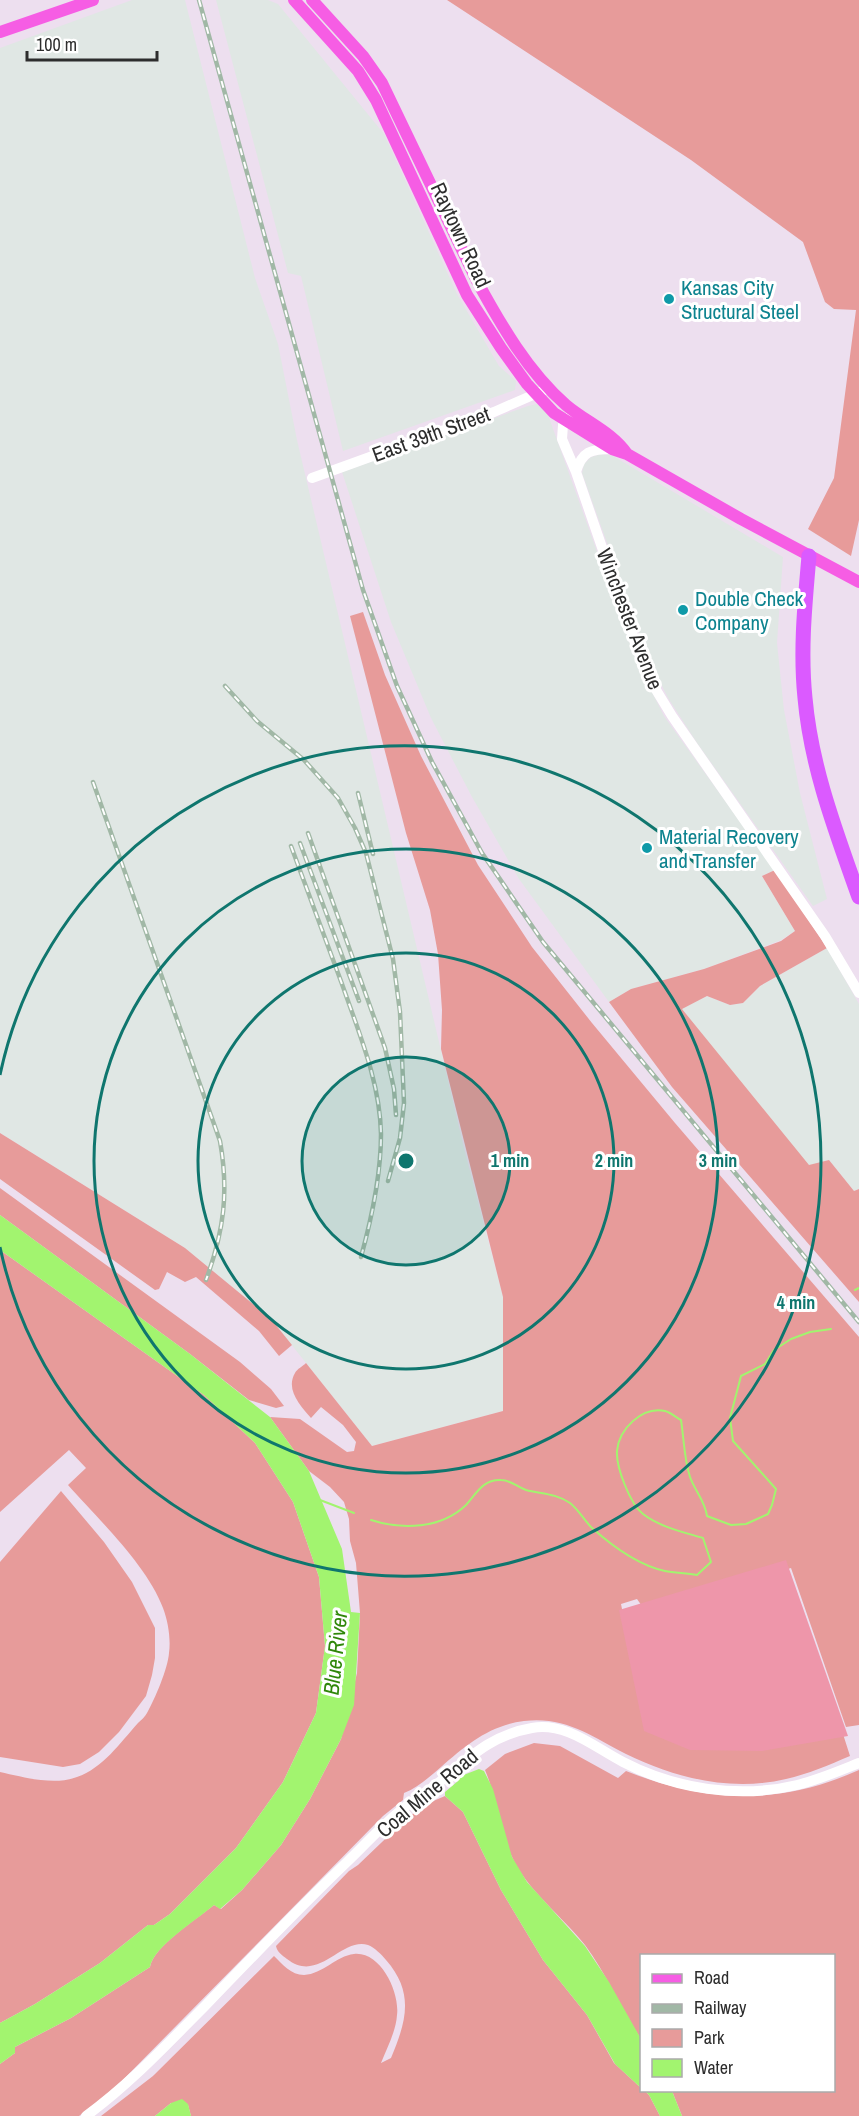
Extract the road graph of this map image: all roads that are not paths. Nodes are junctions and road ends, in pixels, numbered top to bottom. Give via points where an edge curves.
1 (93, 0) edge
2 (294, 0) edge
3 (312, 0) edge
4 (0, 32) edge
5 (388, 93) junction
6 (376, 100) junction
7 (455, 234) junction
8 (441, 240) junction
9 (549, 388) junction
10 (536, 394) junction
11 (570, 416) junction
12 (612, 449) junction
13 (627, 454) junction
14 (576, 472) junction
15 (312, 478) dead end
16 (809, 555) junction
17 (859, 582) edge
18 (859, 897) edge
19 (859, 993) edge
20 (859, 1763) edge
21 (86, 2116) edge

1 - 4 main road
2 - 6 main road, Raytown Road via 358,71
3 - 5 main road, Raytown Road via 363,56
5 - 6 main road
5 - 7 main road, Raytown Road
6 - 8 main road, Raytown Road
7 - 8 main road
7 - 9 main road, Raytown Road via 494,312
8 - 10 main road, Raytown Road via 485,326
9 - 10 street, East 39th Street
9 - 11 main road, Raytown Road
10 - 11 main road, Raytown Road via 554,413
10 - 15 street, East 39th Street
11 - 12 main road, Raytown Road
11 - 13 main road, Raytown Road via 620,443
11 - 14 street, Winchester Avenue via 563,425 562,439
12 - 13 main road, Raytown Road
12 - 14 street via 586,453
13 - 16 main road, Raytown Road
14 - 19 street, Winchester Avenue via 650,680 825,936
16 - 17 main road, Raytown Road
16 - 18 highway via 802,649 805,699 823,796
20 - 21 street, Coal Mine Road via 776,1790 728,1791 653,1775 556,1728 529,1728 490,1742 404,1808 291,1916 151,2061

